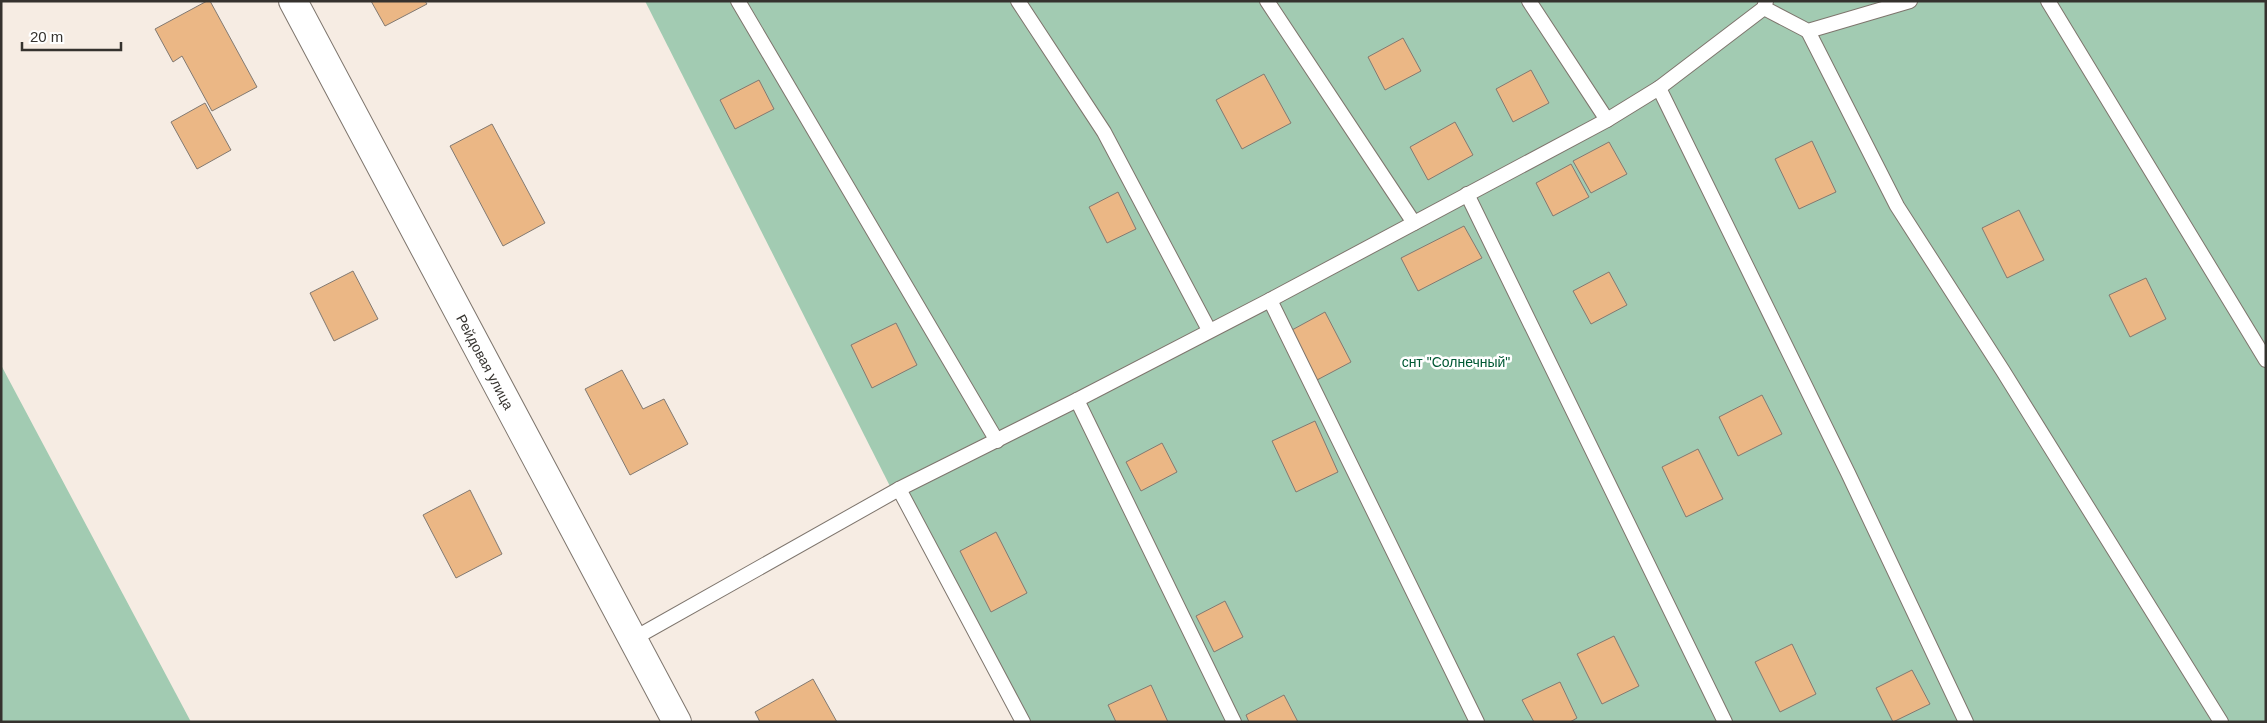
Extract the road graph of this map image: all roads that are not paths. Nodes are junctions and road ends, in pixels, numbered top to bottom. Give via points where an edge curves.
1 (293, 1) edge
2 (738, 1) edge
3 (1018, 1) edge
4 (1267, 1) edge
5 (1529, 1) edge
6 (1910, 1) edge
7 (2048, 1) edge
8 (1765, 5) edge
9 (1808, 31) junction
10 (1659, 88) junction
11 (1607, 120) junction
12 (1467, 194) junction
13 (1414, 223) junction
14 (1270, 300) junction
15 (1209, 330) junction
16 (2266, 360) edge
17 (1077, 400) junction
18 (997, 441) junction
19 (899, 489) junction
20 (633, 640) junction
21 (677, 722) edge
22 (1023, 722) edge
23 (1234, 722) edge
24 (1477, 722) edge
25 (1725, 722) edge
26 (1966, 722) edge
27 (2221, 722) edge

1 - 20 street, Рейдовая улица
2 - 18 lane
3 - 15 lane via 1104,132
4 - 13 lane
5 - 11 lane
6 - 9 lane
7 - 16 lane
8 - 9 lane
8 - 10 lane
9 - 27 lane via 1897,206
10 - 11 lane
10 - 26 lane
11 - 12 lane
12 - 13 lane
12 - 25 lane
13 - 14 lane
14 - 15 lane
14 - 24 lane
15 - 17 lane
17 - 18 lane
17 - 23 lane
18 - 19 lane
19 - 20 lane
19 - 22 lane
20 - 21 street, Рейдовая улица

